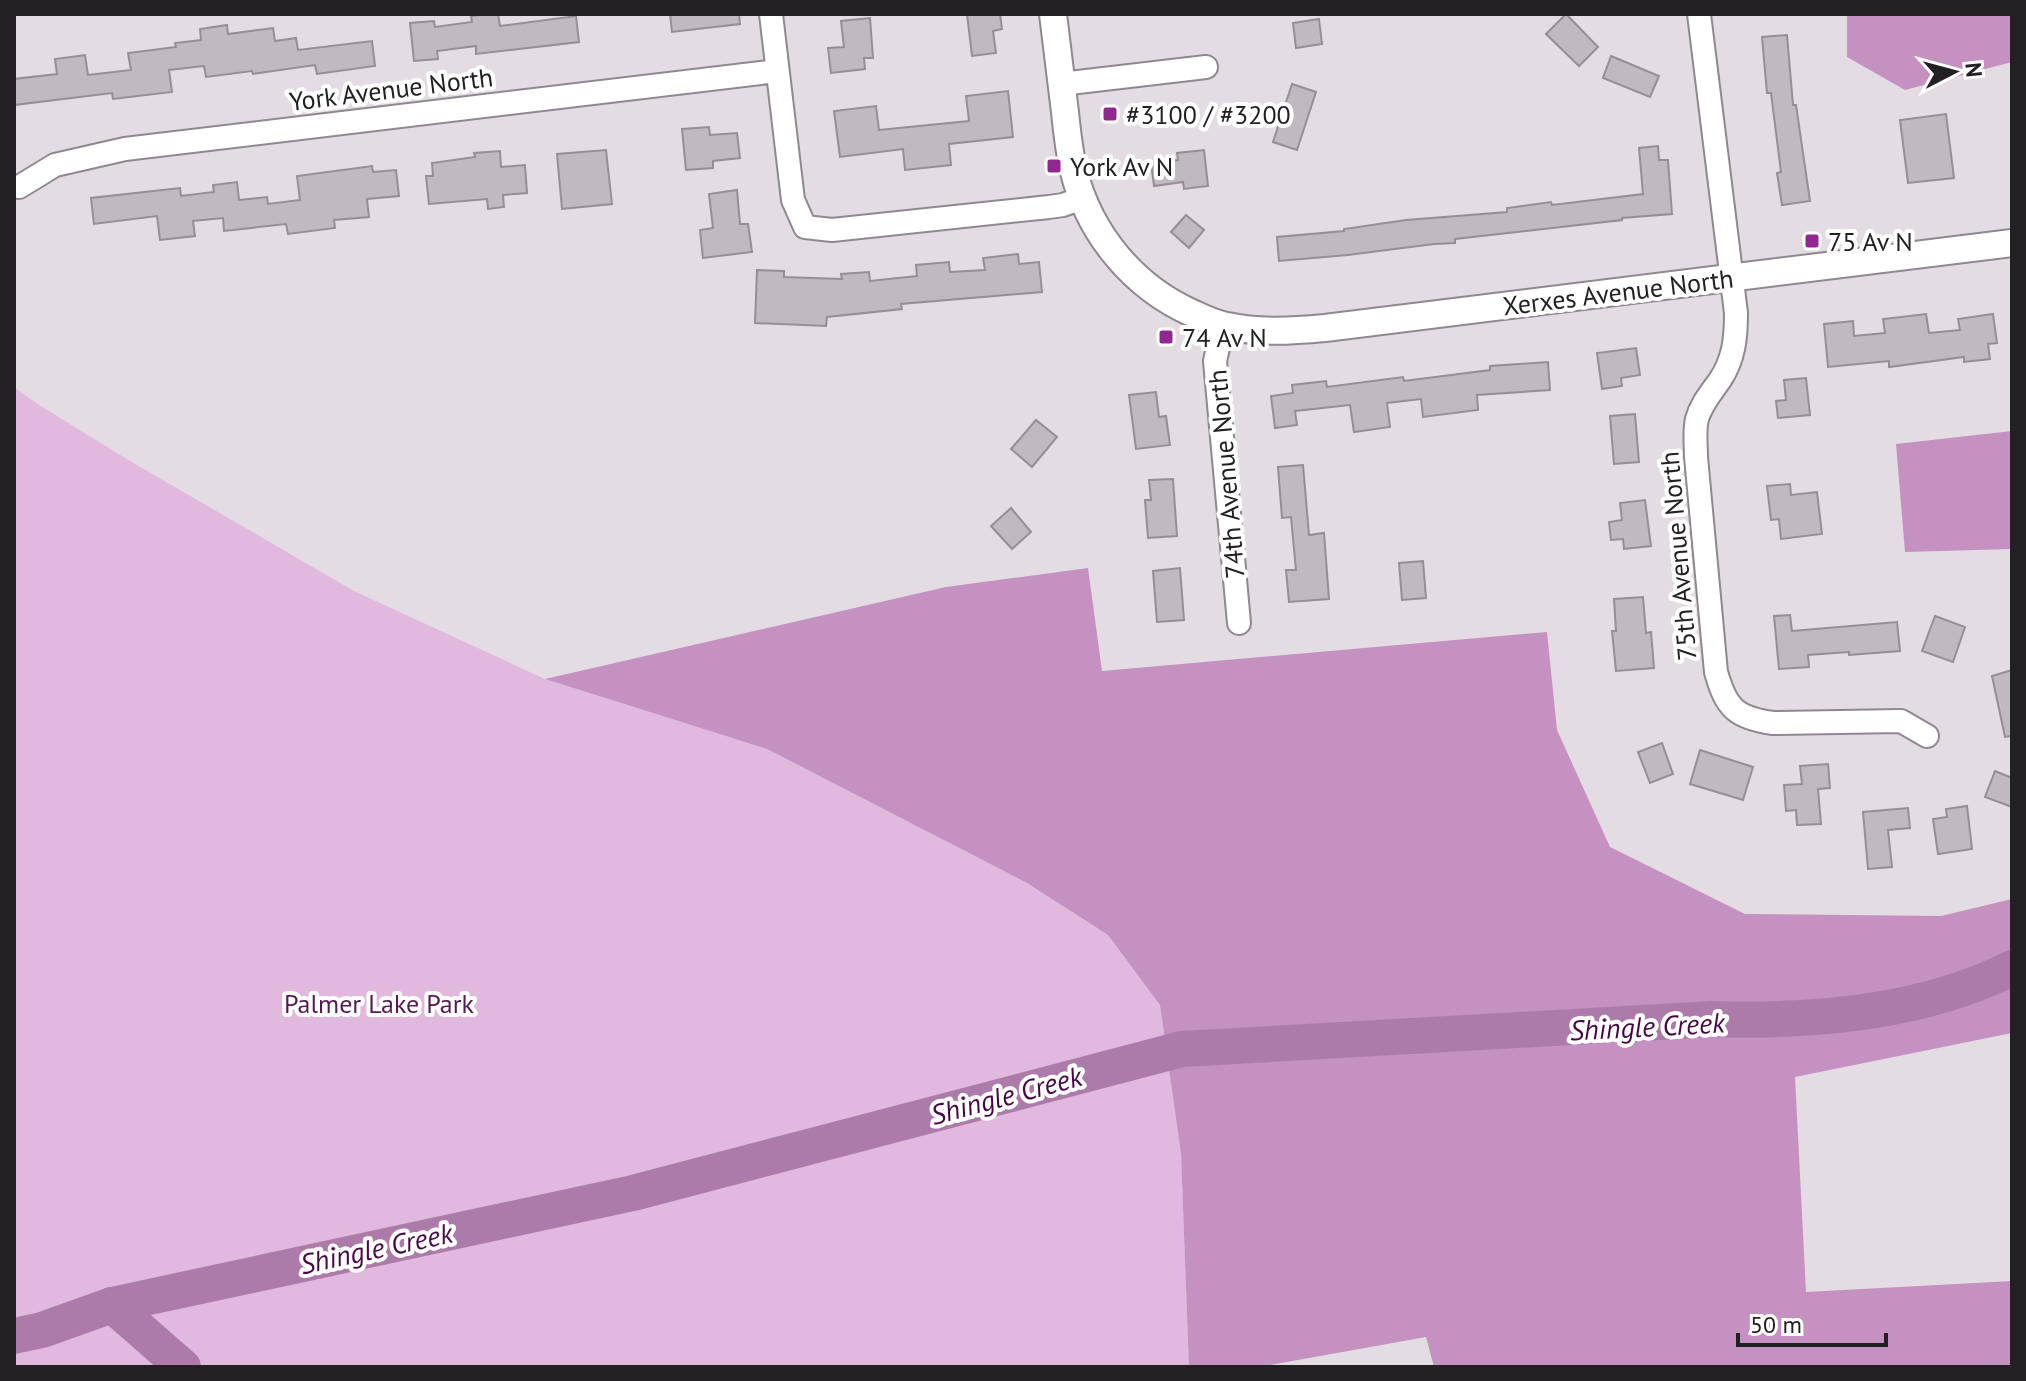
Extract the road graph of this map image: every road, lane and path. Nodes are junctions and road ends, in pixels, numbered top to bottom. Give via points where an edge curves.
1 (771, 14) edge
2 (1053, 14) edge
3 (1699, 14) edge
4 (1206, 67) dead end
5 (777, 71) junction
6 (1061, 84) junction
7 (19, 187) dead end
8 (1082, 198) junction
9 (2012, 243) edge
10 (1732, 278) junction
11 (1223, 326) junction
12 (1239, 623) dead end
13 (1927, 736) dead end

1 - 5 street
2 - 6 street
3 - 10 street, 75th Avenue North
4 - 6 street
5 - 7 street, York Avenue North via 125,149 55,165
5 - 8 street via 793,200 805,227 832,230 1049,207
6 - 8 street
8 - 11 street via 1102,236 1133,274 1181,308
9 - 10 street, Xerxes Avenue North
10 - 11 street, Xerxes Avenue North via 1312,329
10 - 13 street, 75th Avenue North via 1736,341 1722,378 1705,398 1695,432 1722,693 1734,710 1753,720 1901,721
11 - 12 street, 74th Avenue North via 1215,361

